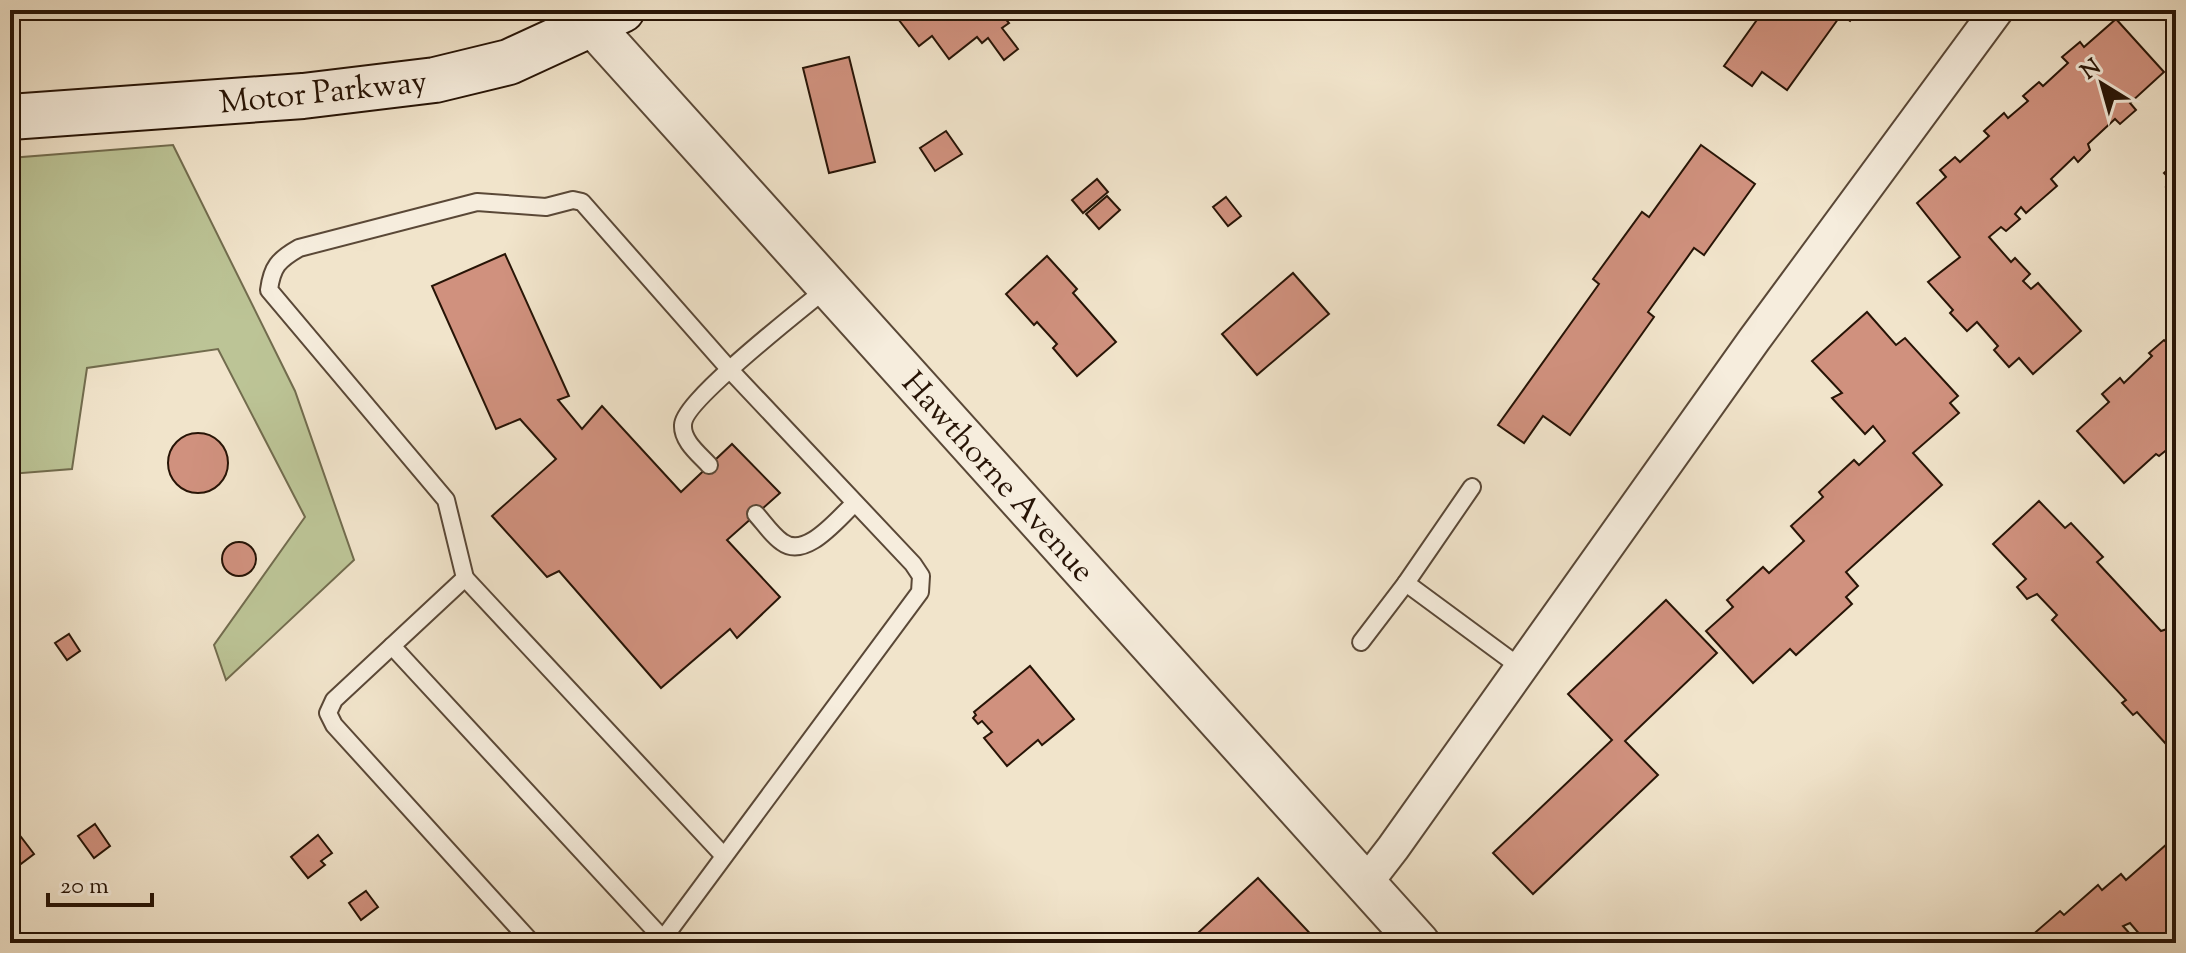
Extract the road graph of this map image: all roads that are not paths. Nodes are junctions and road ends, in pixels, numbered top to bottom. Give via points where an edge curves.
1 (1997, 10) edge
2 (597, 15) edge
3 (10, 117) edge
4 (828, 287) junction
5 (730, 370) junction
6 (709, 465) dead end
7 (1472, 487) dead end
8 (854, 504) junction
9 (756, 514) dead end
10 (465, 578) junction
11 (1406, 583) junction
12 (1361, 642) dead end
13 (392, 646) junction
14 (1520, 667) junction
15 (724, 856) junction
16 (1366, 883) junction
17 (662, 941) edge
18 (532, 943) edge
19 (1419, 943) edge

1 - 14 street
2 - 3 main road, Motor Parkway via 509,62 435,80 303,96
2 - 4 street, Hawthorne Avenue
4 - 5 lane
4 - 16 street, Hawthorne Avenue
5 - 6 lane via 682,421 684,437
5 - 8 lane
5 - 10 lane via 582,202 546,207 477,202 299,248 281,258 269,290 446,500
7 - 11 lane
8 - 9 lane via 798,547 784,544
8 - 15 lane via 913,564 921,576 920,592
10 - 13 lane
10 - 15 lane
11 - 12 lane
11 - 14 lane
13 - 17 lane
13 - 18 lane via 334,700 328,713
14 - 16 street
15 - 17 lane
16 - 19 street, Hawthorne Avenue

